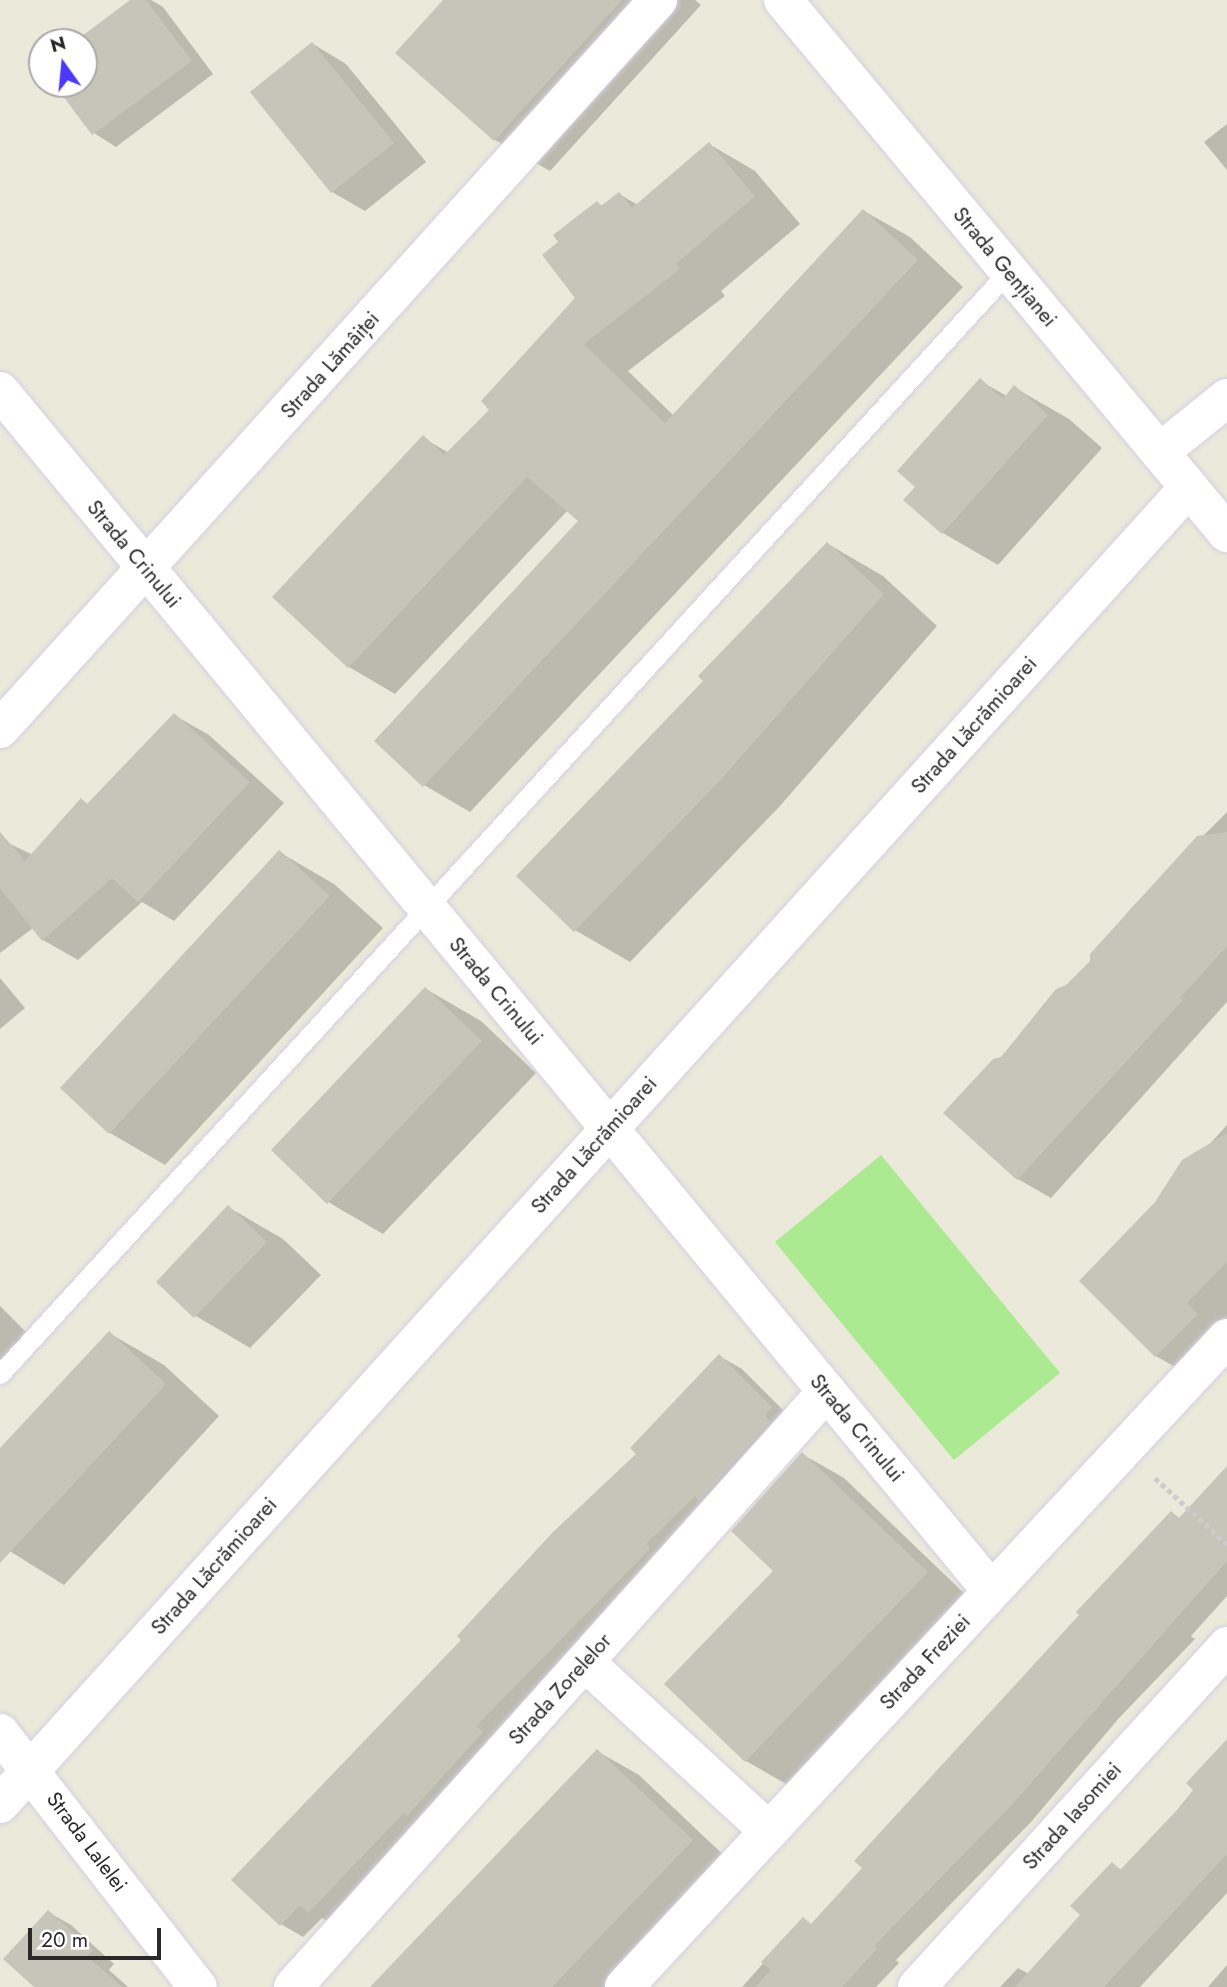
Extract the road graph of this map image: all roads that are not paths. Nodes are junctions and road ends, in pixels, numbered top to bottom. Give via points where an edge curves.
1 (658, 0) edge
2 (783, 0) edge
3 (1009, 271) junction
4 (0, 391) edge
5 (1227, 398) edge
6 (1160, 452) junction
7 (1189, 488) junction
8 (1227, 533) edge
9 (146, 569) junction
10 (0, 729) edge
11 (426, 907) junction
12 (609, 1128) junction
13 (1227, 1338) edge
14 (0, 1374) edge
15 (827, 1391) junction
16 (992, 1590) junction
17 (1227, 1646) edge
18 (585, 1662) junction
19 (0, 1733) edge
20 (31, 1769) junction
21 (0, 1804) edge
22 (769, 1831) junction
23 (198, 1987) edge
24 (293, 1987) edge
25 (624, 1987) edge
26 (917, 1987) edge

1 - 9 street, Strada Lămâiței
2 - 3 street, Strada Gențianei
3 - 6 street, Strada Gențianei
3 - 11 lane
4 - 9 street, Strada Crinului
5 - 6 street
6 - 7 street, Strada Gențianei
7 - 8 street, Strada Gențianei
7 - 12 street, Strada Lăcrămioarei
9 - 10 street, Strada Lămâiței
9 - 11 street, Strada Crinului
11 - 12 street, Strada Crinului
11 - 14 lane
12 - 15 street, Strada Crinului
12 - 20 street, Strada Lăcrămioarei
13 - 16 street, Strada Freziei
15 - 16 street, Strada Crinului
15 - 18 street, Strada Zorelelor
16 - 22 street, Strada Freziei
17 - 26 street, Strada Iasomiei
18 - 22 street
18 - 24 street, Strada Zorelelor
19 - 20 street, Strada Lalelei
20 - 21 street, Strada Lăcrămioarei
20 - 23 street, Strada Lalelei
22 - 25 street, Strada Freziei

